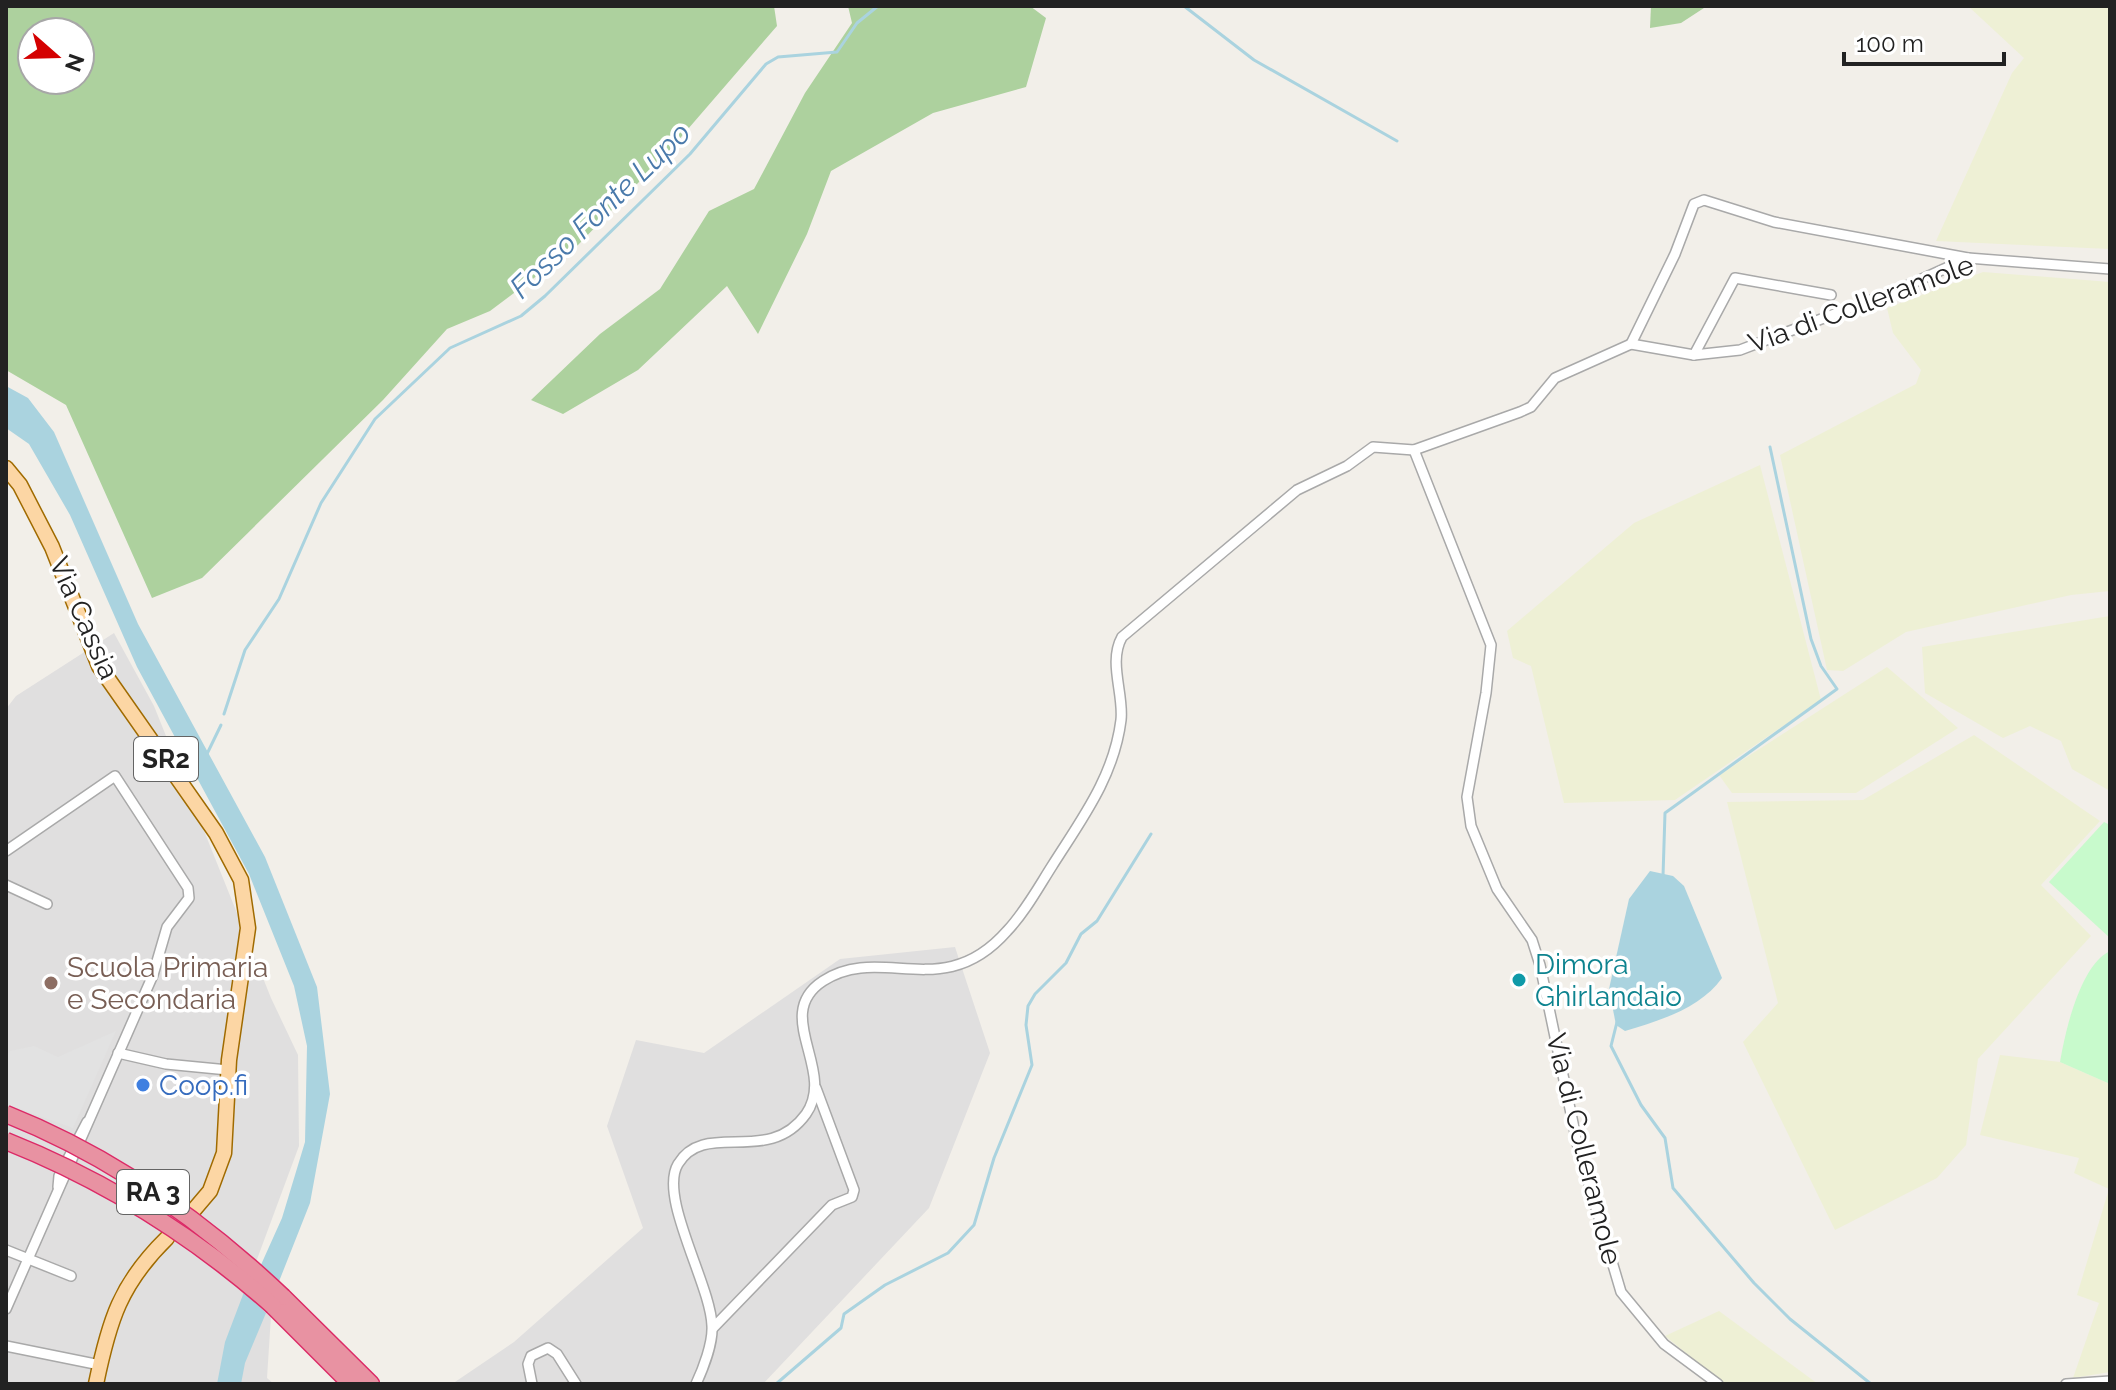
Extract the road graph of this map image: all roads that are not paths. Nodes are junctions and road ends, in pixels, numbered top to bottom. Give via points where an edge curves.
1 (1968, 258) junction
2 (2110, 269) edge
3 (1831, 295) dead end
4 (1631, 344) junction
5 (1694, 355) junction
6 (1414, 450) junction
7 (6, 468) edge
8 (6, 851) edge
9 (6, 885) edge
10 (47, 904) dead end
11 (118, 1053) junction
12 (228, 1070) junction
13 (816, 1088) junction
14 (6, 1114) edge
15 (6, 1141) edge
16 (193, 1211) dead end
17 (167, 1238) dead end
18 (6, 1250) edge
19 (27, 1258) junction
20 (71, 1276) dead end
21 (278, 1302) junction
22 (6, 1309) edge
23 (713, 1328) junction
24 (6, 1346) edge
25 (100, 1365) junction
26 (2110, 1381) edge
27 (96, 1384) edge
28 (351, 1384) edge
29 (371, 1384) edge
30 (532, 1384) edge
31 (576, 1384) edge
32 (696, 1384) edge
33 (1718, 1384) edge
34 (2066, 1384) edge

1 - 2 street, Via di Colleramole
1 - 4 street via 1774,222 1704,200 1694,204
1 - 5 street, Via di Colleramole via 1740,350
3 - 5 street via 1735,278
4 - 5 street, Via di Colleramole
4 - 6 street via 1555,378 1531,407
6 - 13 street via 1373,447 1297,490 1122,637 1116,662 1121,717 1108,770 1018,918 989,947 939,972 856,967 821,982 810,994 802,1021
6 - 33 street, Via di Colleramole via 1491,645 1467,797 1471,826 1497,889 1532,940 1578,1147 1621,1292 1664,1344
7 - 12 main road, Via Cassia / SR2 via 52,547 99,666 216,833 241,880 248,928
8 - 11 street via 115,776 188,888 186,905 167,927 153,975
9 - 10 street
11 - 12 street
11 - 19 street
12 - 16 main road, Via Cassia / SR2 via 224,1153 210,1191
13 - 23 street via 854,1190 852,1197 832,1205
13 - 23 street via 807,1113 786,1134 770,1141 699,1146 677,1165 674,1197 704,1283
14 - 21 highway, RA 3, bridge via 65,1141 165,1200
15 - 21 highway, RA 3, bridge via 80,1174 156,1217
17 - 25 main road via 119,1298
18 - 19 street
19 - 20 street
19 - 22 street
21 - 28 highway, RA 3
21 - 29 highway, RA 3
23 - 32 street
24 - 25 street
25 - 27 main road
26 - 34 street
30 - 31 street via 531,1356 548,1348

